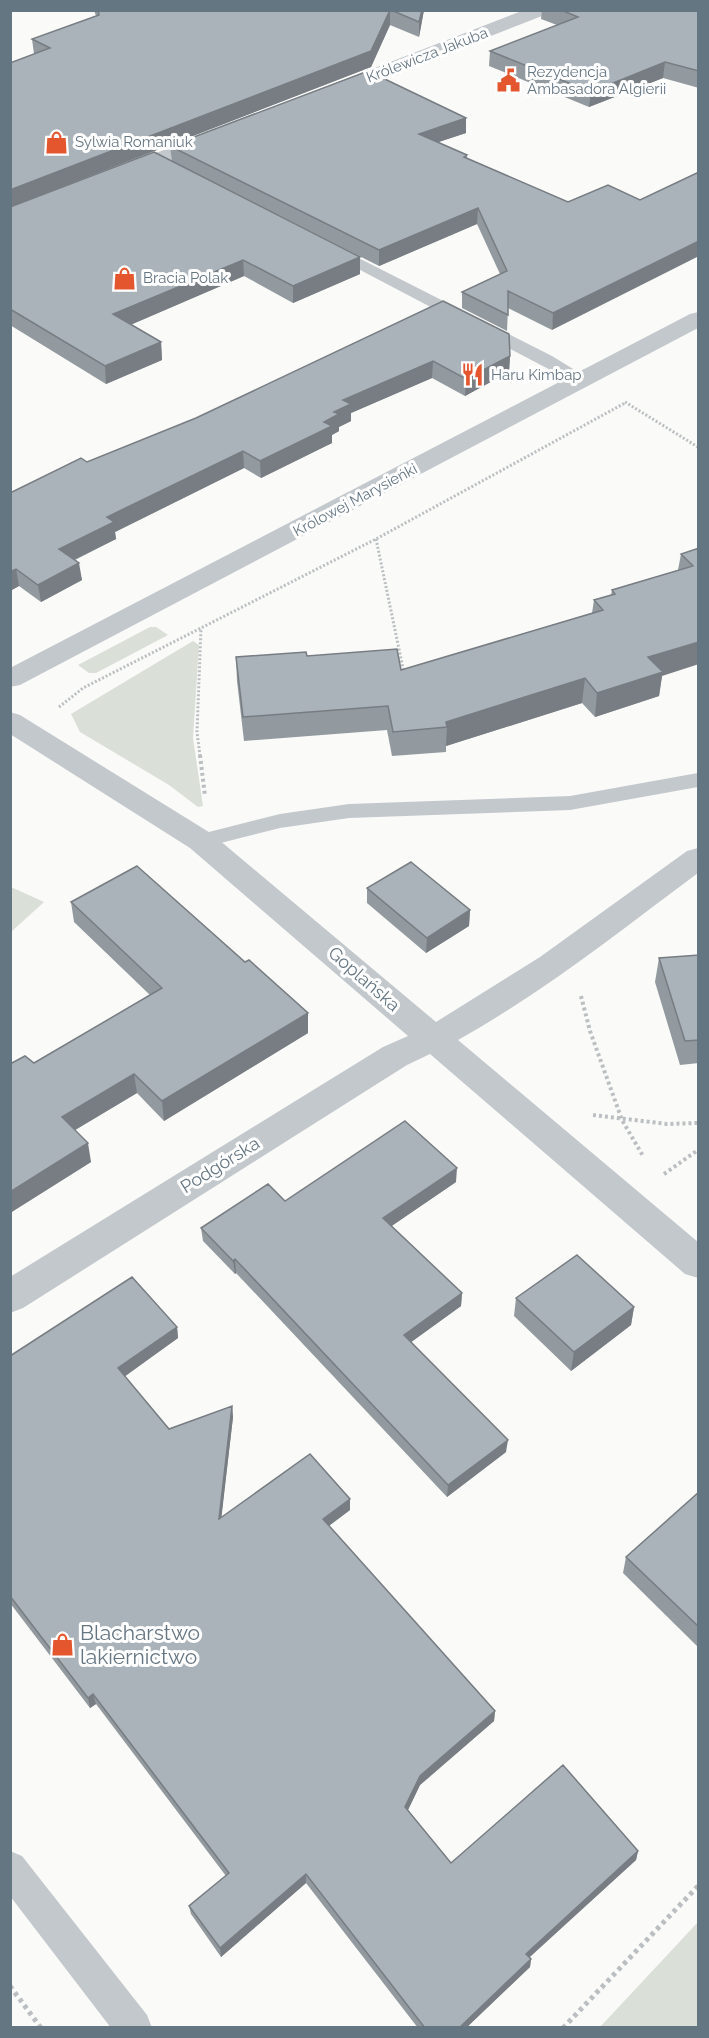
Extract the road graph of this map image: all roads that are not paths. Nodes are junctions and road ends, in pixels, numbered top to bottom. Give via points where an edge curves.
1 (541, 10) edge
2 (314, 98) edge
3 (229, 131) edge
4 (155, 160) junction
5 (175, 170) edge
6 (102, 180) edge
7 (319, 243) edge
8 (699, 319) edge
9 (583, 380) junction
10 (10, 679) edge
11 (18, 725) edge
12 (699, 780) edge
13 (201, 841) junction
14 (699, 858) edge
15 (433, 1039) junction
16 (699, 1263) edge
17 (10, 1297) edge
18 (10, 1868) edge
19 (134, 2028) edge

1 - 2 street, Królewicza Jakuba
3 - 4 street
4 - 5 lane
4 - 6 street
7 - 9 lane
8 - 9 street, Królowej Marysieńki
9 - 10 street, Królowej Marysieńki
11 - 13 street, Goplańska
12 - 13 lane via 570,803 349,811 280,820
13 - 15 street, Goplańska
14 - 15 street, Podgórska via 489,1008
15 - 16 street, Goplańska
15 - 17 street, Podgórska via 395,1056
18 - 19 lane

